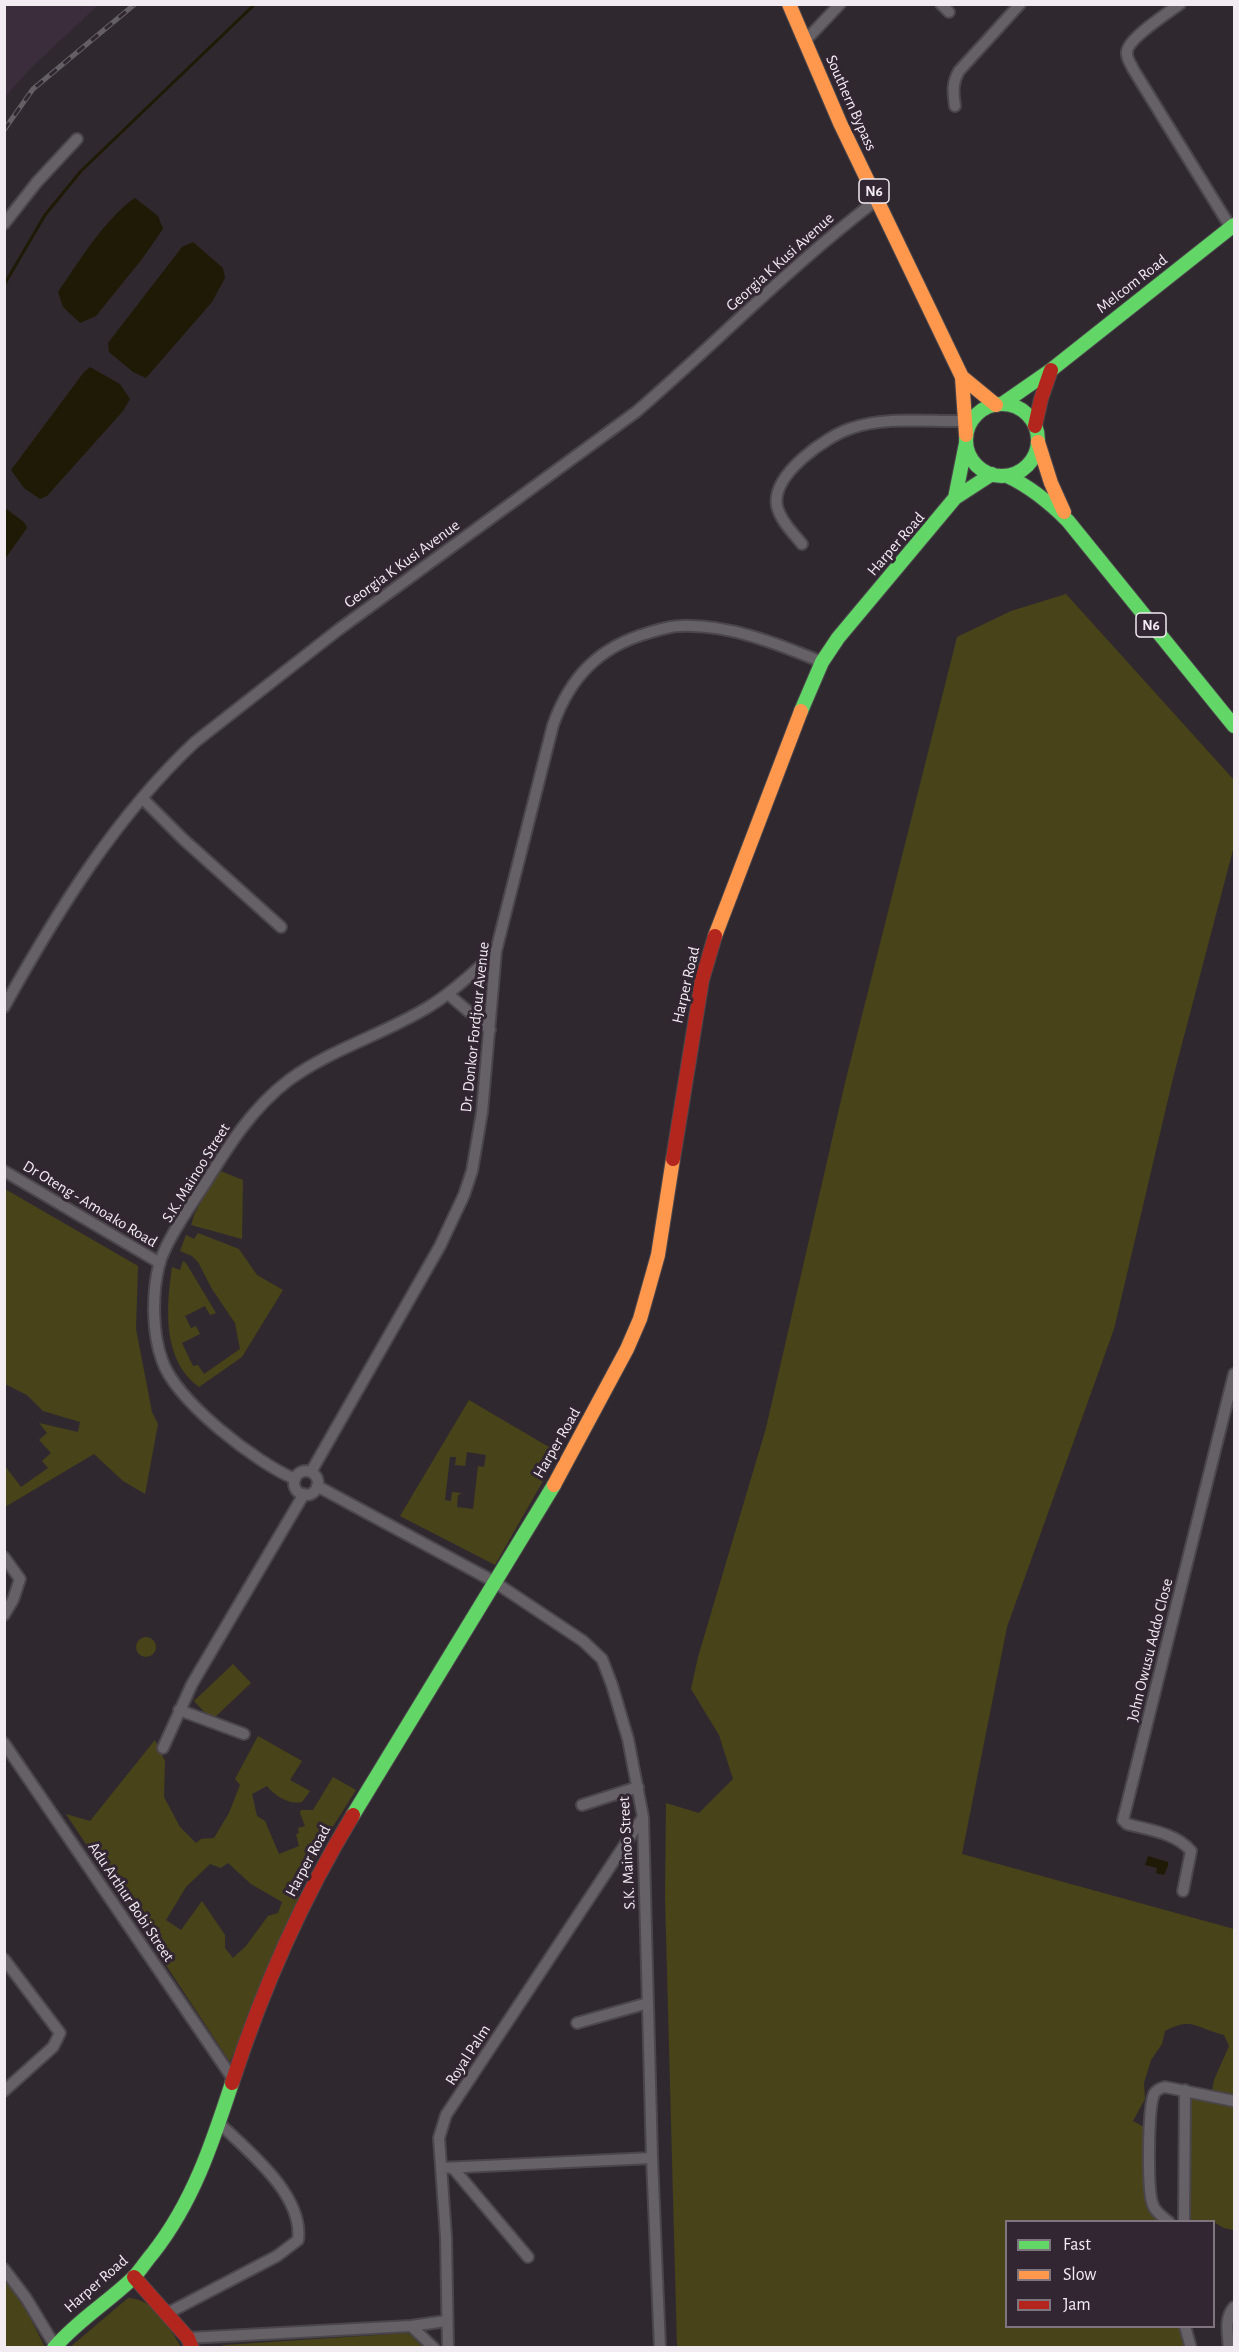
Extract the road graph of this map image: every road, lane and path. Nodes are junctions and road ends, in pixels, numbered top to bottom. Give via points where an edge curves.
1 (789, 4) edge
2 (840, 4) edge
3 (1020, 4) edge
4 (1180, 4) edge
5 (805, 41) junction
6 (955, 106) dead end
7 (77, 139) dead end
8 (878, 199) junction
9 (4, 224) edge
10 (1233, 227) edge
11 (1051, 370) junction
12 (962, 377) junction
13 (999, 404) junction
14 (966, 421) junction
15 (1035, 426) junction
16 (966, 439) junction
17 (1038, 442) junction
18 (992, 474) junction
19 (1007, 476) junction
20 (955, 498) junction
21 (1070, 522) junction
22 (802, 544) dead end
23 (822, 662) junction
24 (1234, 726) edge
25 (142, 798) junction
26 (281, 927) dead end
27 (496, 951) junction
28 (448, 994) junction
29 (4, 1007) edge
30 (489, 1030) junction
31 (4, 1171) edge
32 (160, 1263) junction
33 (1234, 1374) edge
34 (311, 1472) junction
35 (295, 1479) junction
36 (317, 1486) junction
37 (304, 1494) junction
38 (4, 1557) edge
39 (493, 1581) junction
40 (4, 1615) edge
41 (179, 1710) junction
42 (244, 1734) dead end
43 (4, 1743) edge
44 (163, 1748) dead end
45 (638, 1787) junction
46 (582, 1805) dead end
47 (643, 1817) junction
48 (1183, 1891) dead end
49 (4, 1959) edge
50 (648, 2003) junction
51 (577, 2023) dead end
52 (233, 2079) junction
53 (1185, 2090) junction
54 (4, 2091) edge
55 (1234, 2101) edge
56 (219, 2123) junction
57 (652, 2158) junction
58 (442, 2168) junction
59 (453, 2168) junction
60 (1166, 2220) edge
61 (1184, 2220) edge
62 (528, 2257) dead end
63 (4, 2269) edge
64 (134, 2277) junction
65 (1234, 2307) edge
66 (166, 2314) junction
67 (446, 2321) junction
68 (411, 2326) junction
69 (1186, 2328) edge
70 (190, 2343) edge
71 (55, 2347) edge
72 (434, 2348) edge
73 (448, 2348) edge
74 (660, 2348) edge
75 (1191, 2348) edge
76 (1229, 2348) edge

1 - 5 main road, Southern Bypass / N6
2 - 5 street
3 - 6 street via 959,71 952,90
4 - 10 street via 1135,39 1126,55
5 - 8 main road, Southern Bypass / N6
7 - 9 street
8 - 12 main road, Southern Bypass / N6
8 - 25 street, Georgia K Kusi Avenue via 833,233 636,412 213,726
10 - 11 main road, Melcom Road
11 - 13 main road, Melcom Road
11 - 15 main road
12 - 13 main road, Southern Bypass / N6
12 - 14 main road, Southern Bypass / N6
13 - 15 main road, N6 via 1022,410
13 - 16 main road via 973,418
14 - 16 main road, Southern Bypass / N6
14 - 22 street via 885,422 852,427 827,439 789,470 776,495 777,507
15 - 17 main road, N6
16 - 18 main road, N6 via 974,462
16 - 20 main road, Harper Road
17 - 19 main road via 1029,464
17 - 21 main road, N6 via 1051,483
18 - 19 main road, N6
18 - 20 main road, Harper Road
19 - 21 main road, N6 via 1034,489
20 - 23 main road, Harper Road
21 - 24 main road, N6
23 - 27 street, Dr. Donkor Fordjour Avenue via 778,643 714,628 679,626 646,633 606,651 570,687 560,704
23 - 39 main road, Harper Road via 720,920 702,980 658,1255 640,1319 570,1458
25 - 26 street
25 - 29 street, Georgia K Kusi Avenue via 71,894
27 - 28 street, S.K. Mainoo Street
27 - 30 street, Dr. Donkor Fordjour Avenue
28 - 30 street
28 - 32 street, S.K. Mainoo Street via 289,1080 252,1114 183,1219
30 - 34 street, Dr. Donkor Fordjour Avenue via 482,1112 464,1195 440,1246
31 - 32 street, Dr Oteng - Amoako Road
32 - 35 street, S.K. Mainoo Street via 155,1293 157,1339 162,1361 175,1385 245,1450
33 - 48 street, John Owusu Addo Close via 1123,1820 1180,1839 1191,1851
34 - 35 street via 303,1471
34 - 36 street via 316,1476
35 - 37 street via 296,1489
36 - 37 street
36 - 39 street, S.K. Mainoo Street
37 - 41 street
38 - 40 street via 20,1579
39 - 45 street, S.K. Mainoo Street via 583,1641 602,1659 628,1739
39 - 52 main road, Harper Road via 349,1821 296,1918
41 - 42 street
41 - 44 street
43 - 52 street, Adu Arthur Bobi Street
45 - 46 street
45 - 47 street, S.K. Mainoo Street
47 - 50 street, S.K. Mainoo Street
47 - 58 street, Royal Palm via 446,2115 439,2138
49 - 54 street via 60,2032 53,2047
50 - 51 street
50 - 57 street, S.K. Mainoo Street
52 - 56 main road, Harper Road
53 - 55 street
53 - 60 street via 1159,2089 1154,2094 1150,2115 1150,2188 1158,2214
53 - 61 street
56 - 64 main road, Harper Road via 191,2194 172,2228
56 - 66 street via 263,2164 287,2196 299,2227 298,2240 277,2256
57 - 59 street
57 - 74 street, S.K. Mainoo Street
58 - 59 street
58 - 67 street, Royal Palm
59 - 62 street
63 - 71 street
64 - 66 main road
64 - 71 main road, Harper Road via 71,2328
65 - 76 street via 1227,2324
66 - 70 main road
67 - 68 street
67 - 73 street, Royal Palm
68 - 70 street
68 - 72 street
69 - 75 street

